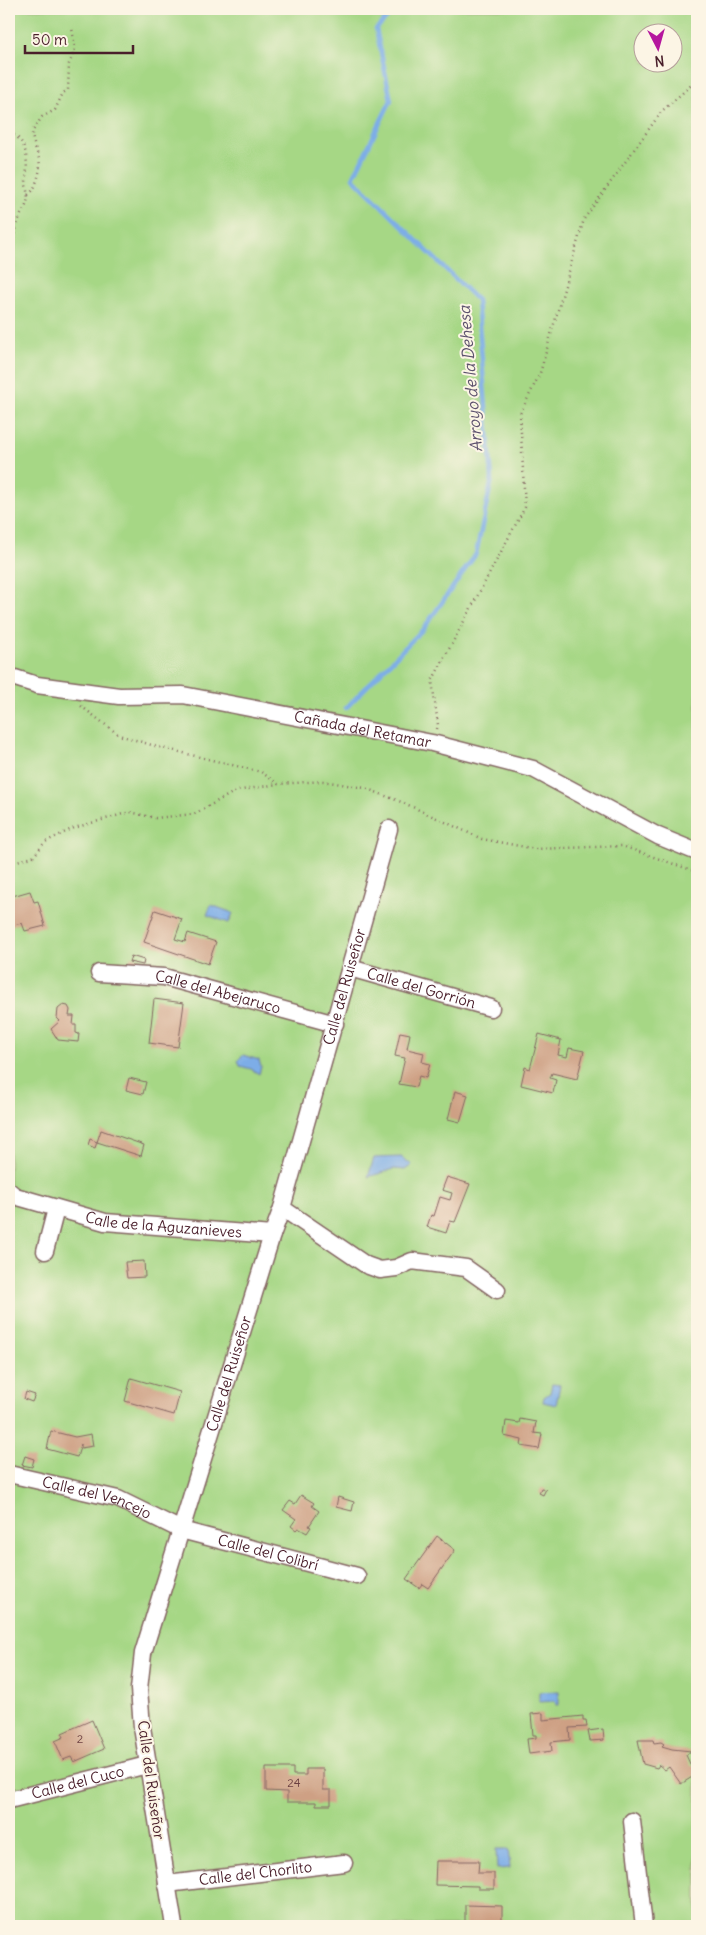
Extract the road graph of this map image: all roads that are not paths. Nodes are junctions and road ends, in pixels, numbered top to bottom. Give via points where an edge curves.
1 (9, 676) edge
2 (390, 829) dead end
3 (697, 852) edge
4 (350, 968) junction
5 (99, 973) dead end
6 (491, 1008) dead end
7 (335, 1024) junction
8 (9, 1191) edge
9 (282, 1208) junction
10 (56, 1210) junction
11 (272, 1235) junction
12 (45, 1251) dead end
13 (497, 1290) dead end
14 (9, 1474) edge
15 (180, 1530) junction
16 (357, 1576) dead end
17 (147, 1765) junction
18 (9, 1800) edge
19 (632, 1821) dead end
20 (344, 1862) dead end
21 (167, 1884) junction
22 (174, 1926) edge
23 (644, 1926) edge

1 - 3 street, Cañada del Retamar via 37,685 119,696 183,695 432,742 533,769 658,836
2 - 4 street, Calle del Ruiseñor
4 - 6 street, Calle del Gorrión
4 - 7 street, Calle del Ruiseñor
5 - 7 street, Calle del Abejaruco via 164,977
7 - 9 street, Calle del Ruiseñor
8 - 10 street, Calle de la Aguzanieves
9 - 11 street, Calle del Ruiseñor
9 - 13 street via 366,1266 380,1270 412,1261 466,1268
10 - 11 street, Calle de la Aguzanieves via 105,1222
10 - 12 street
11 - 15 street, Calle del Ruiseñor
14 - 15 street, Calle del Vencejo via 118,1499
15 - 16 street, Calle del Colibrí
15 - 17 street, Calle del Ruiseñor via 143,1653 139,1689
17 - 18 street, Calle del Cuco
17 - 21 street, Calle del Ruiseñor
19 - 23 street
20 - 21 street, Calle del Chorlito
21 - 22 street, Calle del Ruiseñor

